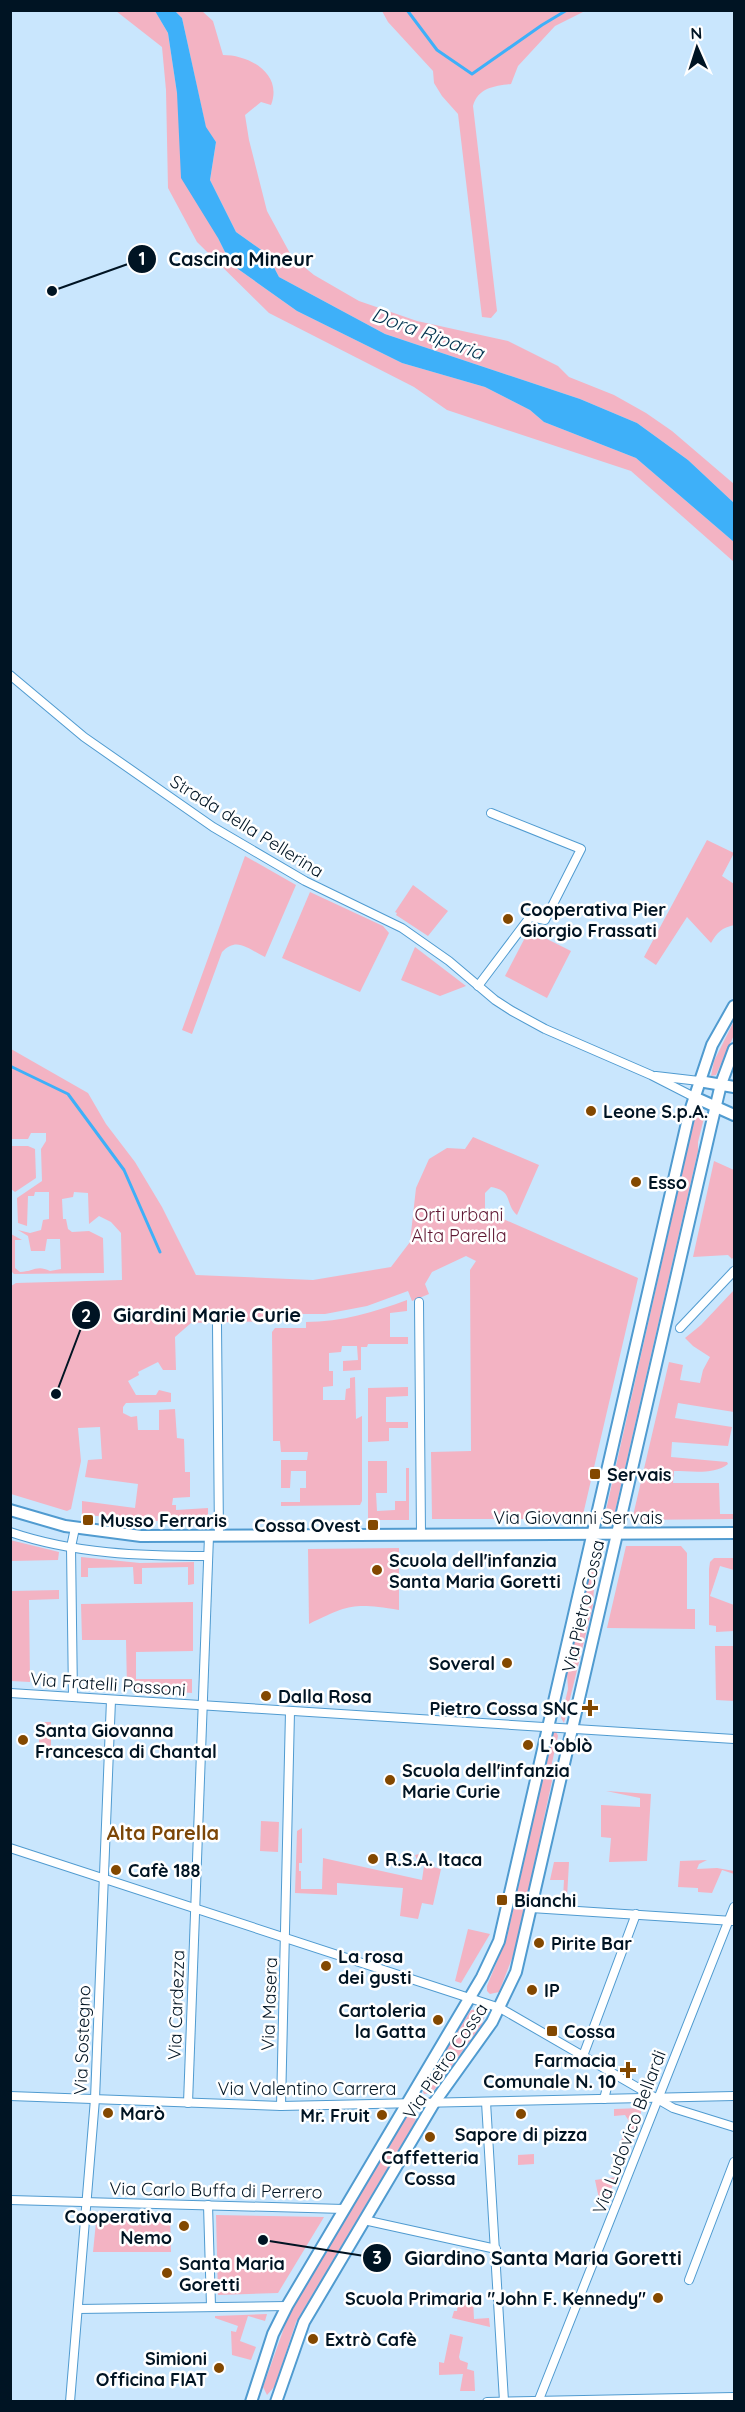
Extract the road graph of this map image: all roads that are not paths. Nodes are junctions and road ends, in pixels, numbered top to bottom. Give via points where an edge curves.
1 (10, 675) edge
2 (491, 813) dead end
3 (478, 986) junction
4 (735, 1006) edge
5 (735, 1049) edge
6 (651, 1075) junction
7 (699, 1080) junction
8 (721, 1084) junction
9 (735, 1087) edge
10 (694, 1097) junction
11 (716, 1107) junction
12 (735, 1115) edge
13 (735, 1271) edge
14 (419, 1302) dead end
15 (217, 1325) dead end
16 (680, 1328) dead end
17 (10, 1510) edge
18 (75, 1528) junction
19 (10, 1532) edge
20 (735, 1533) edge
21 (592, 1534) junction
22 (617, 1534) junction
23 (421, 1535) junction
24 (214, 1536) junction
25 (71, 1547) junction
26 (208, 1556) junction
27 (10, 1693) edge
28 (73, 1697) junction
29 (111, 1700) junction
30 (203, 1705) junction
31 (290, 1712) junction
32 (548, 1727) junction
33 (571, 1729) junction
34 (735, 1739) edge
35 (10, 1848) edge
36 (104, 1878) junction
37 (735, 1907) edge
38 (531, 1908) junction
39 (195, 1909) junction
40 (636, 1914) junction
41 (732, 1920) edge
42 (286, 1938) junction
43 (470, 1998) junction
44 (500, 2008) junction
45 (583, 2056) junction
46 (611, 2072) junction
47 (10, 2096) edge
48 (735, 2096) edge
49 (95, 2099) junction
50 (604, 2099) junction
51 (657, 2099) junction
52 (486, 2102) junction
53 (188, 2103) junction
54 (406, 2103) junction
55 (434, 2103) junction
56 (281, 2106) junction
57 (735, 2127) edge
58 (735, 2162) edge
59 (10, 2200) edge
60 (87, 2202) junction
61 (208, 2205) junction
62 (344, 2209) junction
63 (364, 2220) junction
64 (496, 2249) junction
65 (689, 2280) dead end
66 (211, 2306) junction
67 (286, 2306) junction
68 (78, 2309) junction
69 (735, 2397) edge
70 (504, 2401) edge
71 (538, 2401) edge
72 (70, 2402) edge
73 (251, 2402) edge
74 (276, 2402) edge
75 (487, 2402) edge

1 - 3 street, Strada della Pellerina via 84,737 213,826 305,882 402,928
2 - 3 street via 581,849 546,920 530,917
3 - 6 street, Strada della Pellerina via 544,1029
4 - 7 main road, Via Pietro Cossa via 712,1045
5 - 8 main road, Via Pietro Cossa
6 - 7 street, Strada della Pellerina
6 - 10 street, Strada della Pellerina
7 - 8 main road
7 - 10 main road, Via Pietro Cossa
8 - 9 main road
8 - 11 main road, Via Pietro Cossa
10 - 11 main road
10 - 21 main road, Via Pietro Cossa
11 - 12 main road
11 - 22 main road, Via Pietro Cossa
13 - 16 street
14 - 23 street
15 - 24 street
17 - 18 main road, Via Giovanni Servais
18 - 24 main road, Via Giovanni Servais via 141,1536
18 - 25 street
19 - 25 street
20 - 22 main road, Via Giovanni Servais
21 - 22 main road, Via Giovanni Servais
21 - 23 main road, Via Giovanni Servais
21 - 32 main road, Via Pietro Cossa
22 - 33 main road, Via Pietro Cossa
23 - 24 main road, Via Giovanni Servais
24 - 26 street
25 - 26 street via 143,1556
25 - 28 street
26 - 30 street, Via Cardezza
27 - 28 street, Via Fratelli Passoni
28 - 29 street, Via Fratelli Passoni
29 - 30 street, Via Fratelli Passoni
29 - 36 street, Via Sostegno
30 - 31 street
30 - 39 street, Via Cardezza
31 - 32 street
31 - 42 street, Via Masera
32 - 33 street
32 - 43 main road, Via Pietro Cossa via 499,1941
33 - 34 street
33 - 38 main road, Via Pietro Cossa
35 - 36 street
36 - 39 street
36 - 49 street, Via Sostegno
37 - 41 street, Via Ludovico Bellardi
38 - 40 street
38 - 44 main road, Via Pietro Cossa via 520,1958
39 - 42 street
39 - 53 street, Via Cardezza
40 - 41 street
40 - 45 street
41 - 51 street, Via Ludovico Bellardi
42 - 43 street
42 - 56 street, Via Masera
43 - 44 street
43 - 54 main road, Via Pietro Cossa
44 - 45 street
44 - 55 main road, Via Pietro Cossa
45 - 46 street
46 - 50 street
46 - 51 street
47 - 49 street, Via Valentino Carrera
48 - 51 street, Via Valentino Carrera
49 - 53 street, Via Valentino Carrera
49 - 60 street, Via Sostegno
50 - 51 street, Via Valentino Carrera
50 - 52 street, Via Valentino Carrera
51 - 57 street via 673,2108
51 - 71 street, Via Ludovico Bellardi
52 - 55 street, Via Valentino Carrera
52 - 64 street
53 - 56 street, Via Valentino Carrera
54 - 55 street, Via Valentino Carrera
54 - 56 street, Via Valentino Carrera
54 - 62 main road, Via Pietro Cossa
55 - 63 main road, Via Pietro Cossa
58 - 65 street
59 - 60 street
60 - 61 street, Via Carlo Buffa di Perrero
60 - 68 street, Via Sostegno
61 - 62 street, Via Carlo Buffa di Perrero
61 - 66 street
62 - 67 main road, Via Pietro Cossa
63 - 64 street
63 - 74 main road, Via Pietro Cossa via 304,2322
64 - 70 street
66 - 67 street
66 - 68 street
67 - 73 main road, Via Pietro Cossa
68 - 72 street, Via Sostegno
69 - 71 street
70 - 71 street
70 - 75 street

